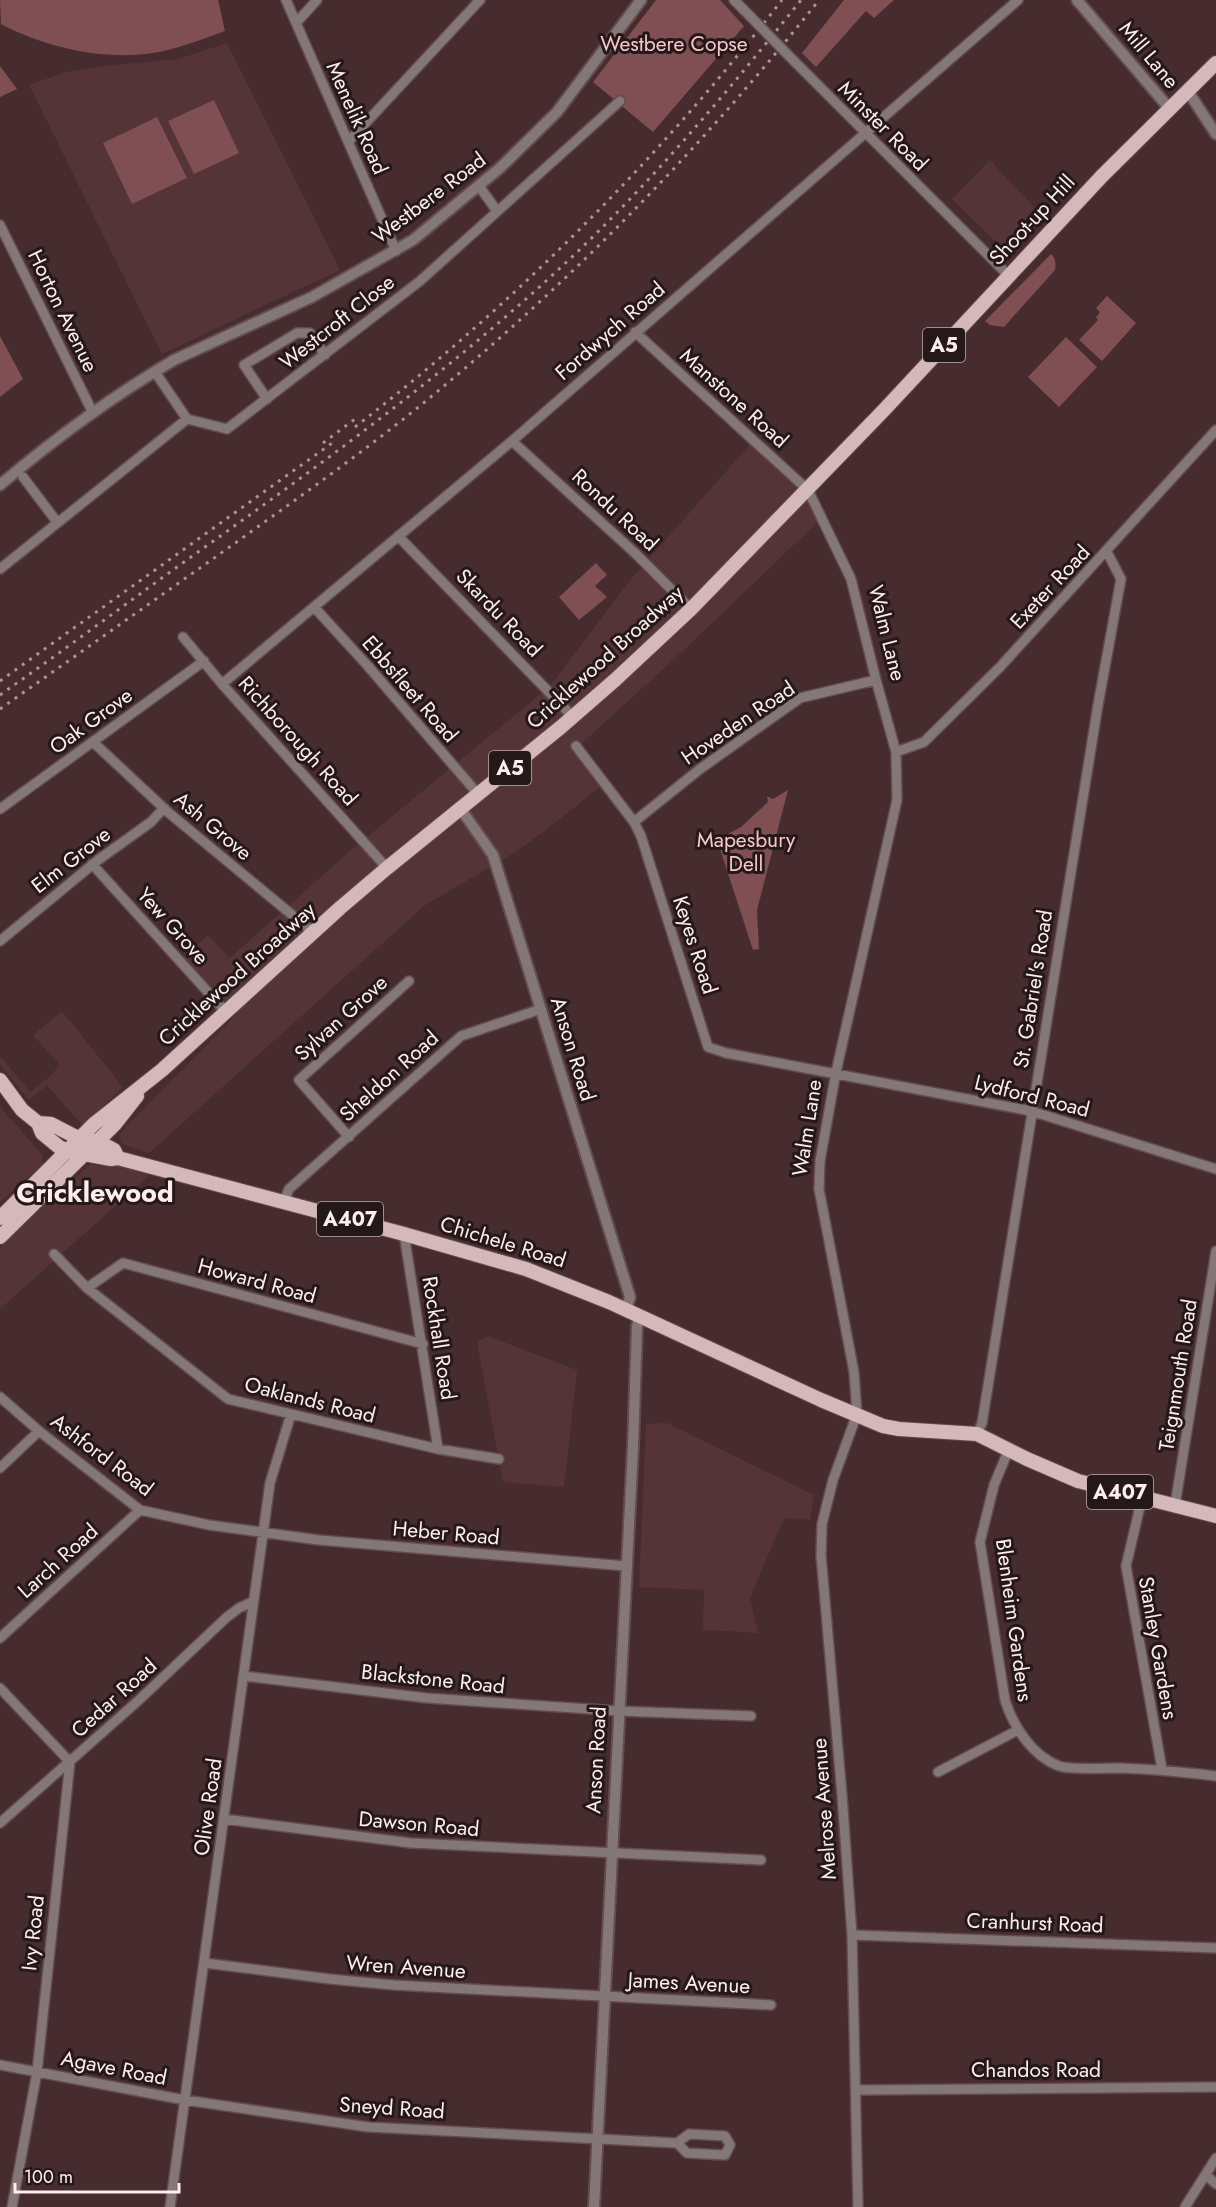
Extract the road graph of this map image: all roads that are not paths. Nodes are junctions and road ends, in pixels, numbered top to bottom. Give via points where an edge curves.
1 (286, 0) edge
2 (317, 0) edge
3 (480, 0) edge
4 (641, 0) edge
5 (734, 0) edge
6 (1018, 0) edge
7 (1077, 0) edge
8 (296, 23) junction
9 (1216, 63) edge
10 (1187, 90) junction
11 (620, 101) dead end
12 (1169, 108) junction
13 (1216, 134) edge
14 (865, 135) junction
15 (348, 142) junction
16 (478, 186) junction
17 (497, 211) junction
18 (0, 225) edge
19 (396, 251) junction
20 (1008, 275) junction
21 (635, 332) junction
22 (324, 355) junction
23 (155, 372) junction
24 (267, 399) junction
25 (884, 410) joint
26 (93, 413) junction
27 (187, 419) junction
28 (1216, 430) edge
29 (512, 441) junction
30 (23, 477) dead end
31 (0, 485) edge
32 (808, 490) junction
33 (57, 522) junction
34 (398, 536) junction
35 (1107, 552) junction
36 (0, 569) edge
37 (314, 607) junction
38 (691, 609) junction
39 (183, 637) dead end
40 (204, 661) junction
41 (876, 680) junction
42 (222, 684) junction
43 (573, 717) junction
44 (93, 742) junction
45 (576, 746) dead end
46 (896, 752) junction
47 (478, 794) junction
48 (164, 808) junction
49 (460, 808) junction
50 (0, 809) edge
51 (634, 822) junction
52 (93, 864) junction
53 (387, 868) junction
54 (314, 933) junction
55 (0, 941) edge
56 (409, 981) dead end
57 (541, 1009) junction
58 (226, 1012) junction
59 (836, 1072) junction
60 (0, 1080) edge
61 (147, 1082) junction
62 (1031, 1111) junction
63 (38, 1123) junction
64 (349, 1137) junction
65 (80, 1138) junction
66 (97, 1141) junction
67 (68, 1151) junction
68 (85, 1153) junction
69 (118, 1158) junction
70 (1216, 1169) edge
71 (284, 1202) junction
72 (0, 1218) edge
73 (404, 1234) junction
74 (0, 1238) edge
75 (1216, 1251) edge
76 (54, 1254) dead end
77 (87, 1288) junction
78 (626, 1310) junction
79 (640, 1316) junction
80 (423, 1344) junction
81 (0, 1397) edge
82 (291, 1414) junction
83 (857, 1414) junction
84 (39, 1431) junction
85 (977, 1434) junction
86 (438, 1449) junction
87 (1009, 1449) junction
88 (499, 1459) dead end
89 (0, 1468) edge
90 (1142, 1498) junction
91 (1175, 1505) junction
92 (141, 1510) junction
93 (1216, 1516) edge
94 (263, 1532) junction
95 (626, 1566) junction
96 (252, 1602) junction
97 (0, 1638) edge
98 (243, 1676) junction
99 (0, 1688) edge
100 (619, 1711) junction
101 (751, 1716) dead end
102 (1018, 1730) junction
103 (70, 1762) junction
104 (1162, 1769) junction
105 (938, 1772) dead end
106 (1216, 1776) edge
107 (224, 1819) junction
108 (0, 1823) edge
109 (611, 1854) junction
110 (761, 1860) dead end
111 (852, 1935) junction
112 (1216, 1948) edge
113 (205, 1963) junction
114 (604, 1996) junction
115 (771, 2005) dead end
116 (0, 2065) edge
117 (37, 2072) junction
118 (1216, 2087) edge
119 (857, 2090) junction
120 (185, 2100) junction
121 (597, 2138) junction
122 (677, 2142) junction
123 (1216, 2158) edge
124 (1206, 2175) junction
125 (1216, 2184) edge
126 (12, 2207) edge
127 (170, 2207) edge
128 (594, 2207) edge
129 (858, 2207) edge
130 (1185, 2207) edge

1 - 8 street, Menelik Road
2 - 8 street
3 - 15 street
4 - 16 street, Westbere Road via 557,112
5 - 14 street, Minster Road, bridge
6 - 14 street, Fordwych Road
7 - 12 street, Mill Lane
8 - 15 street, Menelik Road
9 - 10 main road, Shoot-up Hill / A5
10 - 12 main road, Shoot-up Hill / A5
10 - 13 street
11 - 17 street, Westcroft Close
12 - 20 main road, Shoot-up Hill / A5
14 - 20 street, Minster Road
14 - 21 street, Fordwych Road
15 - 19 street, Menelik Road
16 - 17 street
16 - 19 street, Westbere Road
17 - 22 street, Westcroft Close via 420,280
18 - 26 street, Horton Avenue
19 - 23 street, Westbere Road via 312,297
20 - 25 main road, Shoot-up Hill / A5
21 - 29 street, Fordwych Road
21 - 32 street, Manstone Road
22 - 24 street, Westcroft Close
22 - 24 street via 310,333 297,333 244,365
23 - 26 street, Westbere Road
23 - 27 street
24 - 27 street, Westcroft Close via 227,429
25 - 32 main road, Cricklewood Broadway / A5
26 - 31 street, Westbere Road
27 - 33 street
28 - 35 street, Exeter Road
29 - 34 street, Fordwych Road
29 - 38 street, Rondu Road
30 - 33 street
32 - 38 main road, Cricklewood Broadway / A5
32 - 41 street, Walm Lane via 851,579
33 - 36 street
34 - 37 street, Fordwych Road
34 - 43 street, Skardu Road
35 - 46 street, Exeter Road via 924,742
35 - 62 street, St. Gabriel's Road via 1120,579
37 - 42 street, Fordwych Road
37 - 47 street, Ebbsfleet Road
38 - 43 main road, Cricklewood Broadway / A5
39 - 40 street, Richborough Road
40 - 42 street, Richborough Road
40 - 44 street, Oak Grove
41 - 46 street, Walm Lane
41 - 51 street, Hoveden Road via 800,698
42 - 53 street, Richborough Road
43 - 47 main road, Cricklewood Broadway / A5
44 - 48 street, Ash Grove
44 - 50 street, Oak Grove
45 - 51 street, Keyes Road
46 - 59 street, Walm Lane via 897,800
47 - 49 main road, Cricklewood Broadway / A5
48 - 52 street, Elm Grove
48 - 54 street, Ash Grove
49 - 53 main road, Cricklewood Broadway / A5
49 - 57 street, Anson Road via 493,855
51 - 59 street, Keyes Road via 708,1047
52 - 55 street, Elm Grove
52 - 58 street, Yew Grove
53 - 54 main road, Cricklewood Broadway / A5
54 - 58 main road, Cricklewood Broadway / A5
56 - 64 street, Sylvan Grove via 299,1080
57 - 64 street, Sheldon Road via 461,1036
57 - 78 street, Anson Road via 630,1297
58 - 61 main road, Cricklewood Broadway / A5
59 - 62 street, Lydford Road
59 - 83 street, Walm Lane via 820,1161 819,1189 854,1372
60 - 63 main road, A407 via 22,1110
61 - 65 main road, Cricklewood Broadway / A5
61 - 66 main road, Cricklewood Broadway / A5
62 - 70 street, Lydford Road
62 - 85 street, St. Gabriel's Road
63 - 65 main road, A407 via 51,1124
63 - 67 main road, A407 via 42,1133
64 - 71 street, Sheldon Road via 289,1189
65 - 66 main road, A407
65 - 67 main road, Cricklewood Broadway / A5
66 - 68 main road, Cricklewood Broadway / A5
66 - 69 main road, Chichele Road / A407 via 114,1150
67 - 68 main road, A407
67 - 72 main road, Cricklewood Broadway / A5
68 - 69 main road, Chichele Road / A407
68 - 74 main road, Cricklewood Broadway / A5
69 - 71 main road, Chichele Road / A407
71 - 73 main road, Chichele Road / A407
73 - 78 main road, Chichele Road / A407 via 526,1269
73 - 80 street, Rockhall Road
75 - 91 street, Teignmouth Road
76 - 77 street, Oaklands Road
77 - 80 street, Howard Road via 123,1263
77 - 82 street, Oaklands Road via 228,1399
78 - 79 main road, Chichele Road / A407
79 - 83 main road, Chichele Road / A407
79 - 95 street, Anson Road
80 - 86 street, Rockhall Road
81 - 84 street, Ashford Road
82 - 86 street, Oaklands Road
82 - 94 street, Olive Road via 270,1483
83 - 85 main road, A407 via 899,1430
83 - 111 street, Melrose Avenue via 830,1491 822,1524 821,1555
84 - 89 street
84 - 92 street, Ashford Road
85 - 87 main road, A407
86 - 88 street, Oaklands Road
87 - 90 main road, A407 via 1078,1481
87 - 102 street, Blenheim Gardens via 994,1485 980,1542 1005,1700
90 - 91 main road, A407
90 - 104 street, Stanley Gardens via 1126,1566
91 - 93 main road, A407
92 - 94 street, Ashford Road
92 - 97 street, Larch Road
94 - 95 street, Heber Road
94 - 96 street, Olive Road
95 - 100 street, Anson Road
96 - 98 street, Olive Road
96 - 103 street, Cedar Road via 226,1617
98 - 100 street, Blackstone Road via 427,1698
98 - 107 street, Olive Road
99 - 103 street
100 - 101 street, Blackstone Road
100 - 109 street, Anson Road
102 - 104 street, Blenheim Gardens via 1045,1759 1061,1767
102 - 105 street
103 - 108 street, Cedar Road
103 - 117 street, Ivy Road
104 - 106 street, Blenheim Gardens
107 - 109 street, Dawson Road via 411,1843
107 - 113 street, Olive Road
109 - 110 street, Dawson Road
109 - 114 street, Anson Road
111 - 112 street, Cranhurst Road
111 - 119 street, Melrose Avenue
113 - 114 street, Wren Avenue via 393,1985
113 - 120 street, Olive Road
114 - 115 street, James Avenue
114 - 121 street, Anson Road
116 - 117 street, Agave Road
117 - 120 street, Agave Road
117 - 126 street, Ivy Road
118 - 119 street, Chandos Road
119 - 129 street, Melrose Avenue
120 - 121 street, Sneyd Road via 368,2127
120 - 127 street, Olive Road
121 - 122 street, Sneyd Road
121 - 128 street, Anson Road
122 - 122 street via 690,2134 701,2134 725,2136 730,2145 725,2155 687,2152
123 - 124 street
124 - 125 street
124 - 130 street

